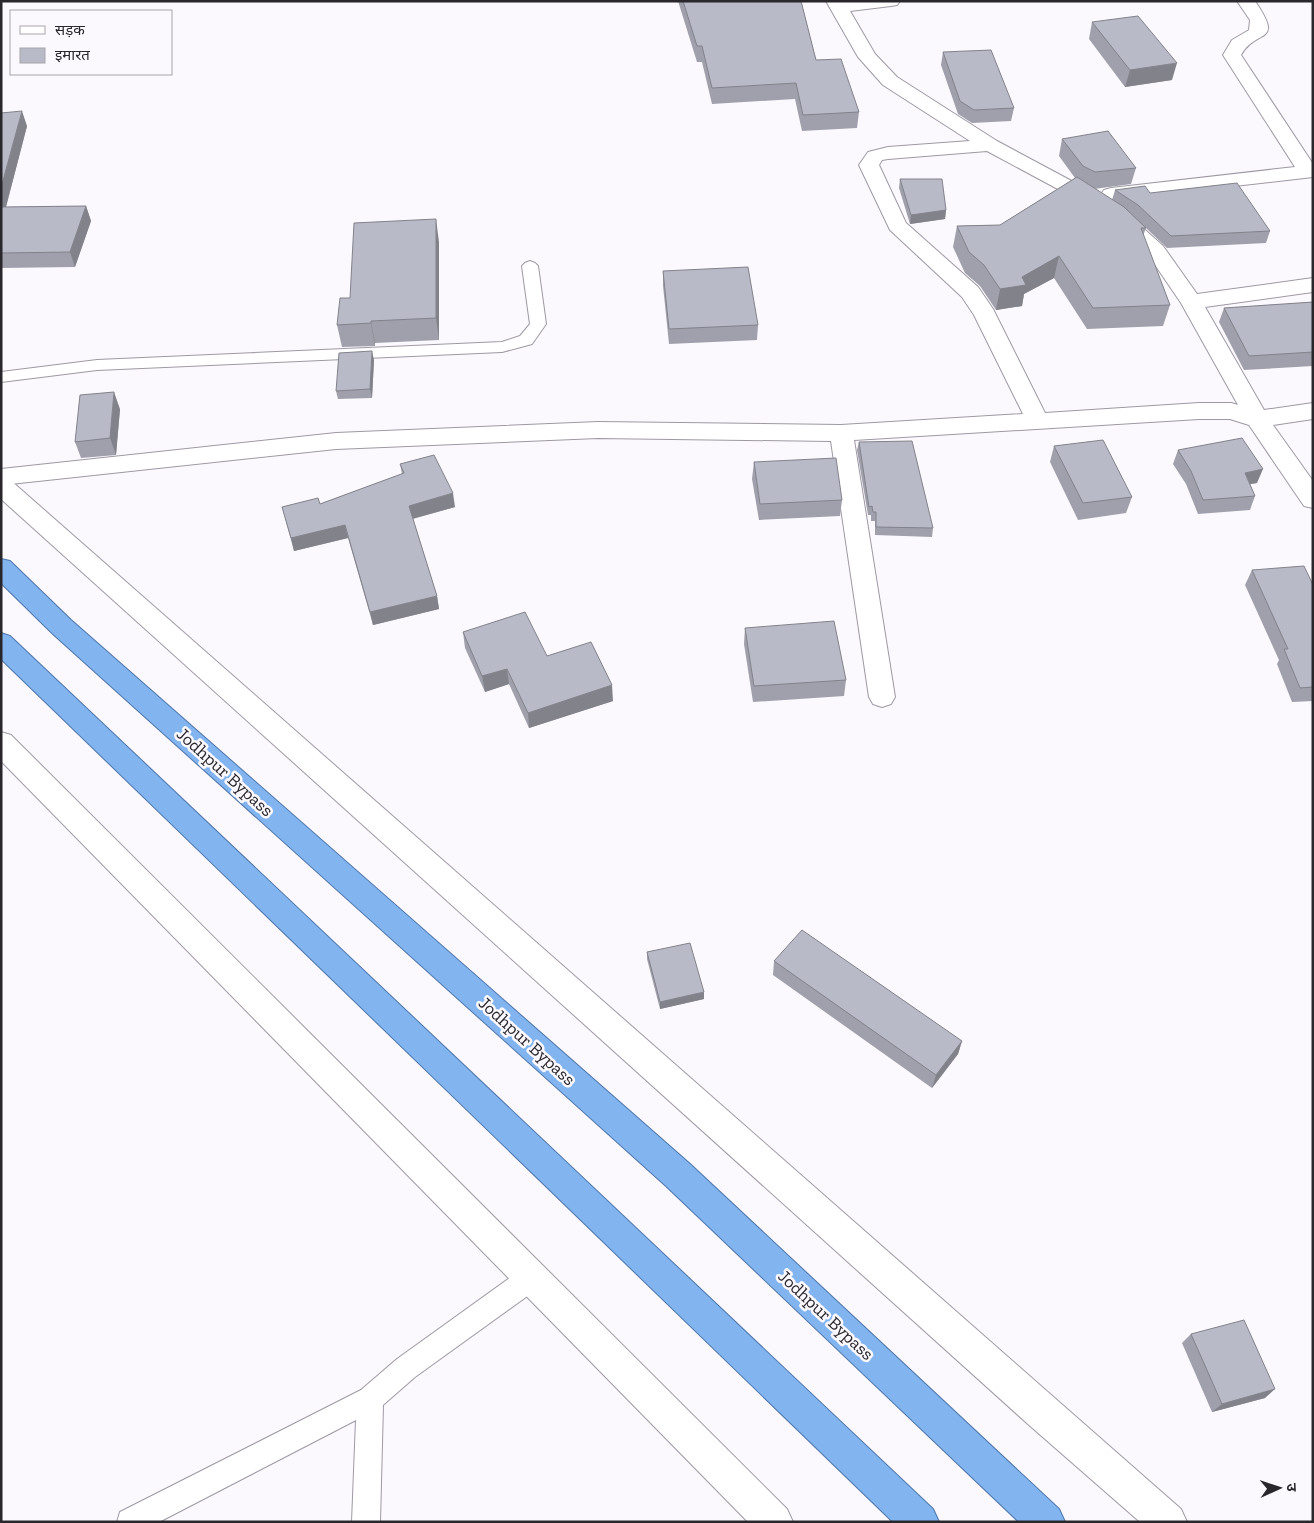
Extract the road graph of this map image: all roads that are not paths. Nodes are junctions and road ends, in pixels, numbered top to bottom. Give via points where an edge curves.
1 (891, 1) edge
2 (1246, 1) edge
3 (837, 4) edge
4 (990, 145) junction
5 (1311, 176) edge
6 (1087, 197) junction
7 (530, 266) dead end
8 (1313, 285) edge
9 (1191, 302) junction
10 (1, 377) edge
11 (1313, 410) edge
12 (1257, 419) junction
13 (1038, 421) junction
14 (841, 433) junction
15 (1, 477) edge
16 (1, 485) edge
17 (1313, 500) edge
18 (1, 568) edge
19 (1, 643) edge
20 (882, 697) dead end
21 (1, 743) edge
22 (532, 1278) junction
23 (370, 1399) junction
24 (130, 1522) edge
25 (366, 1522) edge
26 (774, 1522) edge
27 (920, 1522) edge
28 (1046, 1522) edge
29 (1168, 1522) edge

1 - 3 street
2 - 5 street via 1259,20 1258,32 1238,44 1232,55
3 - 4 street via 867,57 890,81
4 - 6 street
4 - 13 street via 888,153 876,156 869,165 897,226 970,292 985,314
5 - 6 street
6 - 9 street via 1126,223 1156,251
7 - 10 lane via 538,324 526,340 502,346 97,365
8 - 9 street
9 - 12 street
11 - 12 street
12 - 13 street via 1231,411 1198,411
12 - 17 street
13 - 14 street
14 - 15 street via 598,430 336,441
14 - 20 street
16 - 29 street
18 - 28 highway, Jodhpur Bypass via 62,627 678,1176
19 - 27 highway
21 - 22 street
22 - 23 lane via 456,1330
22 - 26 street
23 - 24 lane
23 - 25 lane

